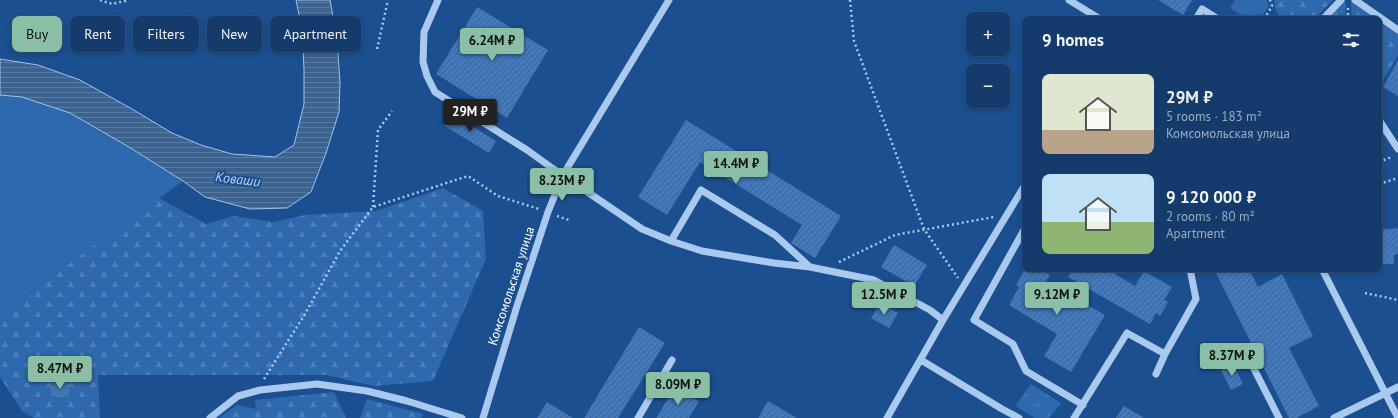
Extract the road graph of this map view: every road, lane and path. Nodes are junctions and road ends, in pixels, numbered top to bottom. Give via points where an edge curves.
1 (100, 0) edge
2 (129, 0) edge
3 (388, 0) edge
4 (438, 0) edge
5 (669, 0) edge
6 (850, 0) edge
7 (1070, 0) edge
8 (1270, 0) edge
9 (1355, 0) edge
10 (1344, 2) edge
11 (1095, 16) edge
12 (1198, 16) edge
13 (1213, 16) edge
14 (1266, 16) edge
15 (1326, 16) edge
16 (1347, 16) edge
17 (1378, 16) edge
18 (1382, 19) edge
19 (1398, 30) edge
20 (377, 49) dead end
21 (392, 111) dead end
22 (1382, 127) edge
23 (1398, 149) edge
24 (1398, 155) edge
25 (1382, 161) edge
26 (563, 175) junction
27 (1398, 178) edge
28 (1382, 183) edge
29 (1022, 190) edge
30 (373, 207) junction
31 (539, 209) dead end
32 (1007, 215) junction
33 (556, 216) dead end
34 (569, 220) dead end
35 (924, 229) junction
36 (1022, 233) edge
37 (671, 241) junction
38 (810, 267) junction
39 (822, 270) junction
40 (1191, 272) edge
41 (1324, 272) edge
42 (963, 287) junction
43 (1365, 293) dead end
44 (1398, 300) edge
45 (943, 320) junction
46 (1165, 354) junction
47 (1248, 357) dead end
48 (672, 360) dead end
49 (921, 360) junction
50 (1156, 374) dead end
51 (1398, 387) edge
52 (260, 390) junction
53 (1385, 393) junction
54 (1083, 405) junction
55 (210, 418) edge
56 (462, 418) edge
57 (483, 418) edge
58 (638, 418) edge
59 (887, 418) edge
60 (1019, 418) edge
61 (1074, 418) edge
62 (1279, 418) edge
63 (1334, 418) edge
64 (1398, 418) edge

1 - 2 path via 112,4
3 - 20 path
4 - 26 street via 424,32 423,62 435,92
5 - 26 street, Комсомольская улица
6 - 35 path via 854,41
7 - 11 street
8 - 14 path via 1272,6
9 - 17 street
10 - 15 street
10 - 16 path
12 - 13 street via 1202,9
18 - 19 street
21 - 30 path via 378,130
22 - 23 street
24 - 25 path
26 - 37 street via 642,229
26 - 57 street, Комсомольская улица via 517,306
27 - 28 path
29 - 32 street
30 - 31 path via 468,176 498,196
30 - 52 path via 340,251 305,314 263,380
32 - 35 path
32 - 42 street
33 - 34 path
35 - 39 path via 895,234
35 - 42 path
36 - 54 street via 974,320 1013,344 1026,371
37 - 38 street via 702,251 734,257
37 - 38 street via 701,190 775,235
38 - 39 street
39 - 45 street via 874,280 930,310
40 - 46 street via 1196,299
41 - 53 street
42 - 45 street
43 - 44 path
45 - 49 street
46 - 50 street
46 - 54 street via 1127,333
47 - 62 street
48 - 58 street
49 - 59 street
49 - 60 street
51 - 53 street
52 - 55 street via 238,396
52 - 56 street via 317,384 367,391
53 - 63 street
53 - 64 street
54 - 61 street

